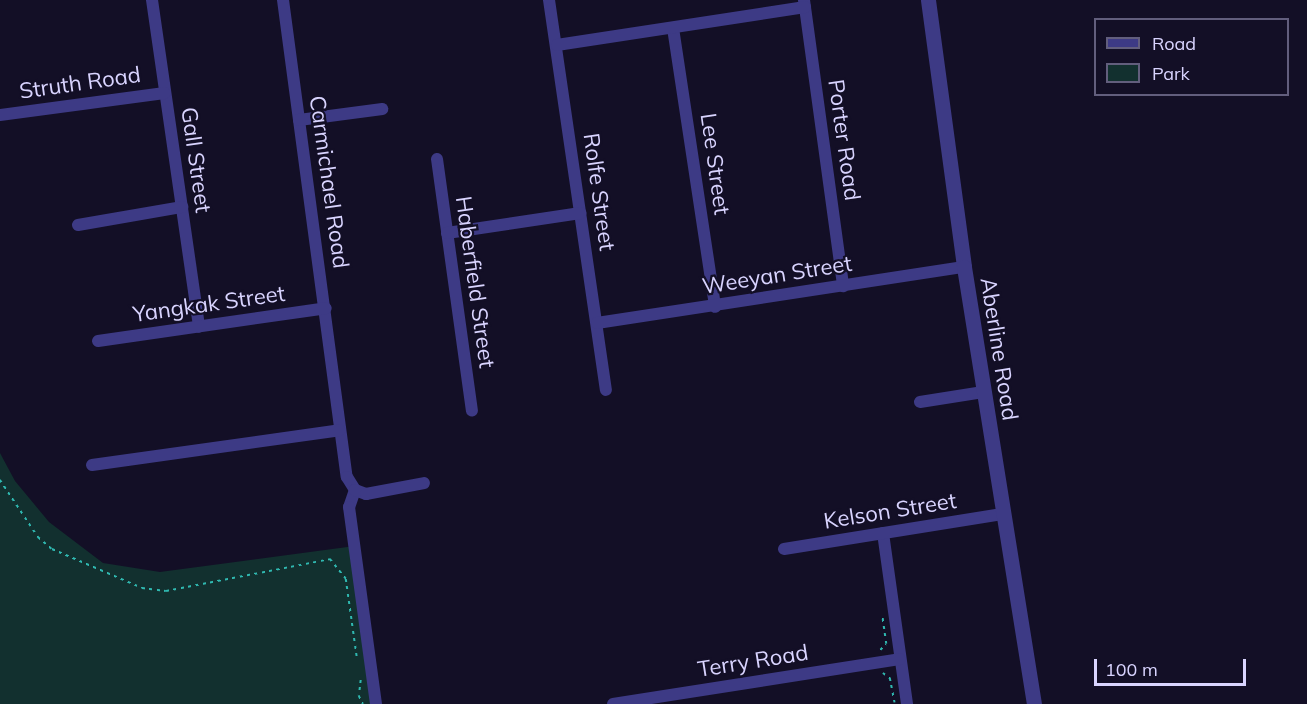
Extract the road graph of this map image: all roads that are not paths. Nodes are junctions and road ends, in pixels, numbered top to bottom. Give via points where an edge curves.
1 (152, 0) edge
2 (284, 0) edge
3 (549, 0) edge
4 (928, 0) edge
5 (805, 4) edge
6 (673, 28) junction
7 (557, 45) junction
8 (165, 93) junction
9 (382, 108) dead end
10 (0, 115) edge
11 (299, 120) junction
12 (437, 159) dead end
13 (182, 207) junction
14 (581, 213) junction
15 (78, 225) dead end
16 (447, 233) junction
17 (964, 267) junction
18 (843, 286) junction
19 (715, 307) junction
20 (326, 308) junction
21 (597, 323) junction
22 (199, 327) junction
23 (98, 340) dead end
24 (606, 390) dead end
25 (983, 392) junction
26 (920, 402) dead end
27 (472, 411) dead end
28 (340, 430) junction
29 (92, 465) dead end
30 (424, 483) dead end
31 (355, 490) junction
32 (1002, 514) junction
33 (883, 533) junction
34 (784, 549) dead end
35 (899, 659) junction
36 (620, 703) edge
37 (376, 704) edge
38 (907, 704) edge
39 (1034, 704) edge

1 - 8 street, Gall Street
2 - 11 street, Carmichael Road
3 - 7 street, Rolfe Street
4 - 17 street, Aberline Road
5 - 6 street
5 - 18 street, Porter Road
6 - 7 street
6 - 19 street, Lee Street
7 - 14 street, Rolfe Street
8 - 10 street, Struth Road
8 - 13 street, Gall Street
9 - 11 street
11 - 20 street, Carmichael Road
12 - 16 street, Haberfield Street
13 - 15 street
13 - 22 street, Gall Street
14 - 16 street
14 - 21 street, Rolfe Street
16 - 27 street, Haberfield Street
17 - 18 street, Weeyan Street
17 - 25 street, Aberline Road
18 - 19 street, Weeyan Street
19 - 21 street, Weeyan Street
20 - 22 street, Yangkak Street
20 - 28 street, Carmichael Road
21 - 24 street, Rolfe Street
22 - 23 street, Yangkak Street
25 - 26 street
25 - 32 street, Aberline Road
28 - 29 street
28 - 31 street, Carmichael Road via 346,477
30 - 31 street via 366,494
31 - 37 street via 349,507
32 - 33 street, Kelson Street
32 - 39 street, Aberline Road
33 - 34 street, Kelson Street
33 - 35 street
35 - 36 street, Terry Road
35 - 38 street

